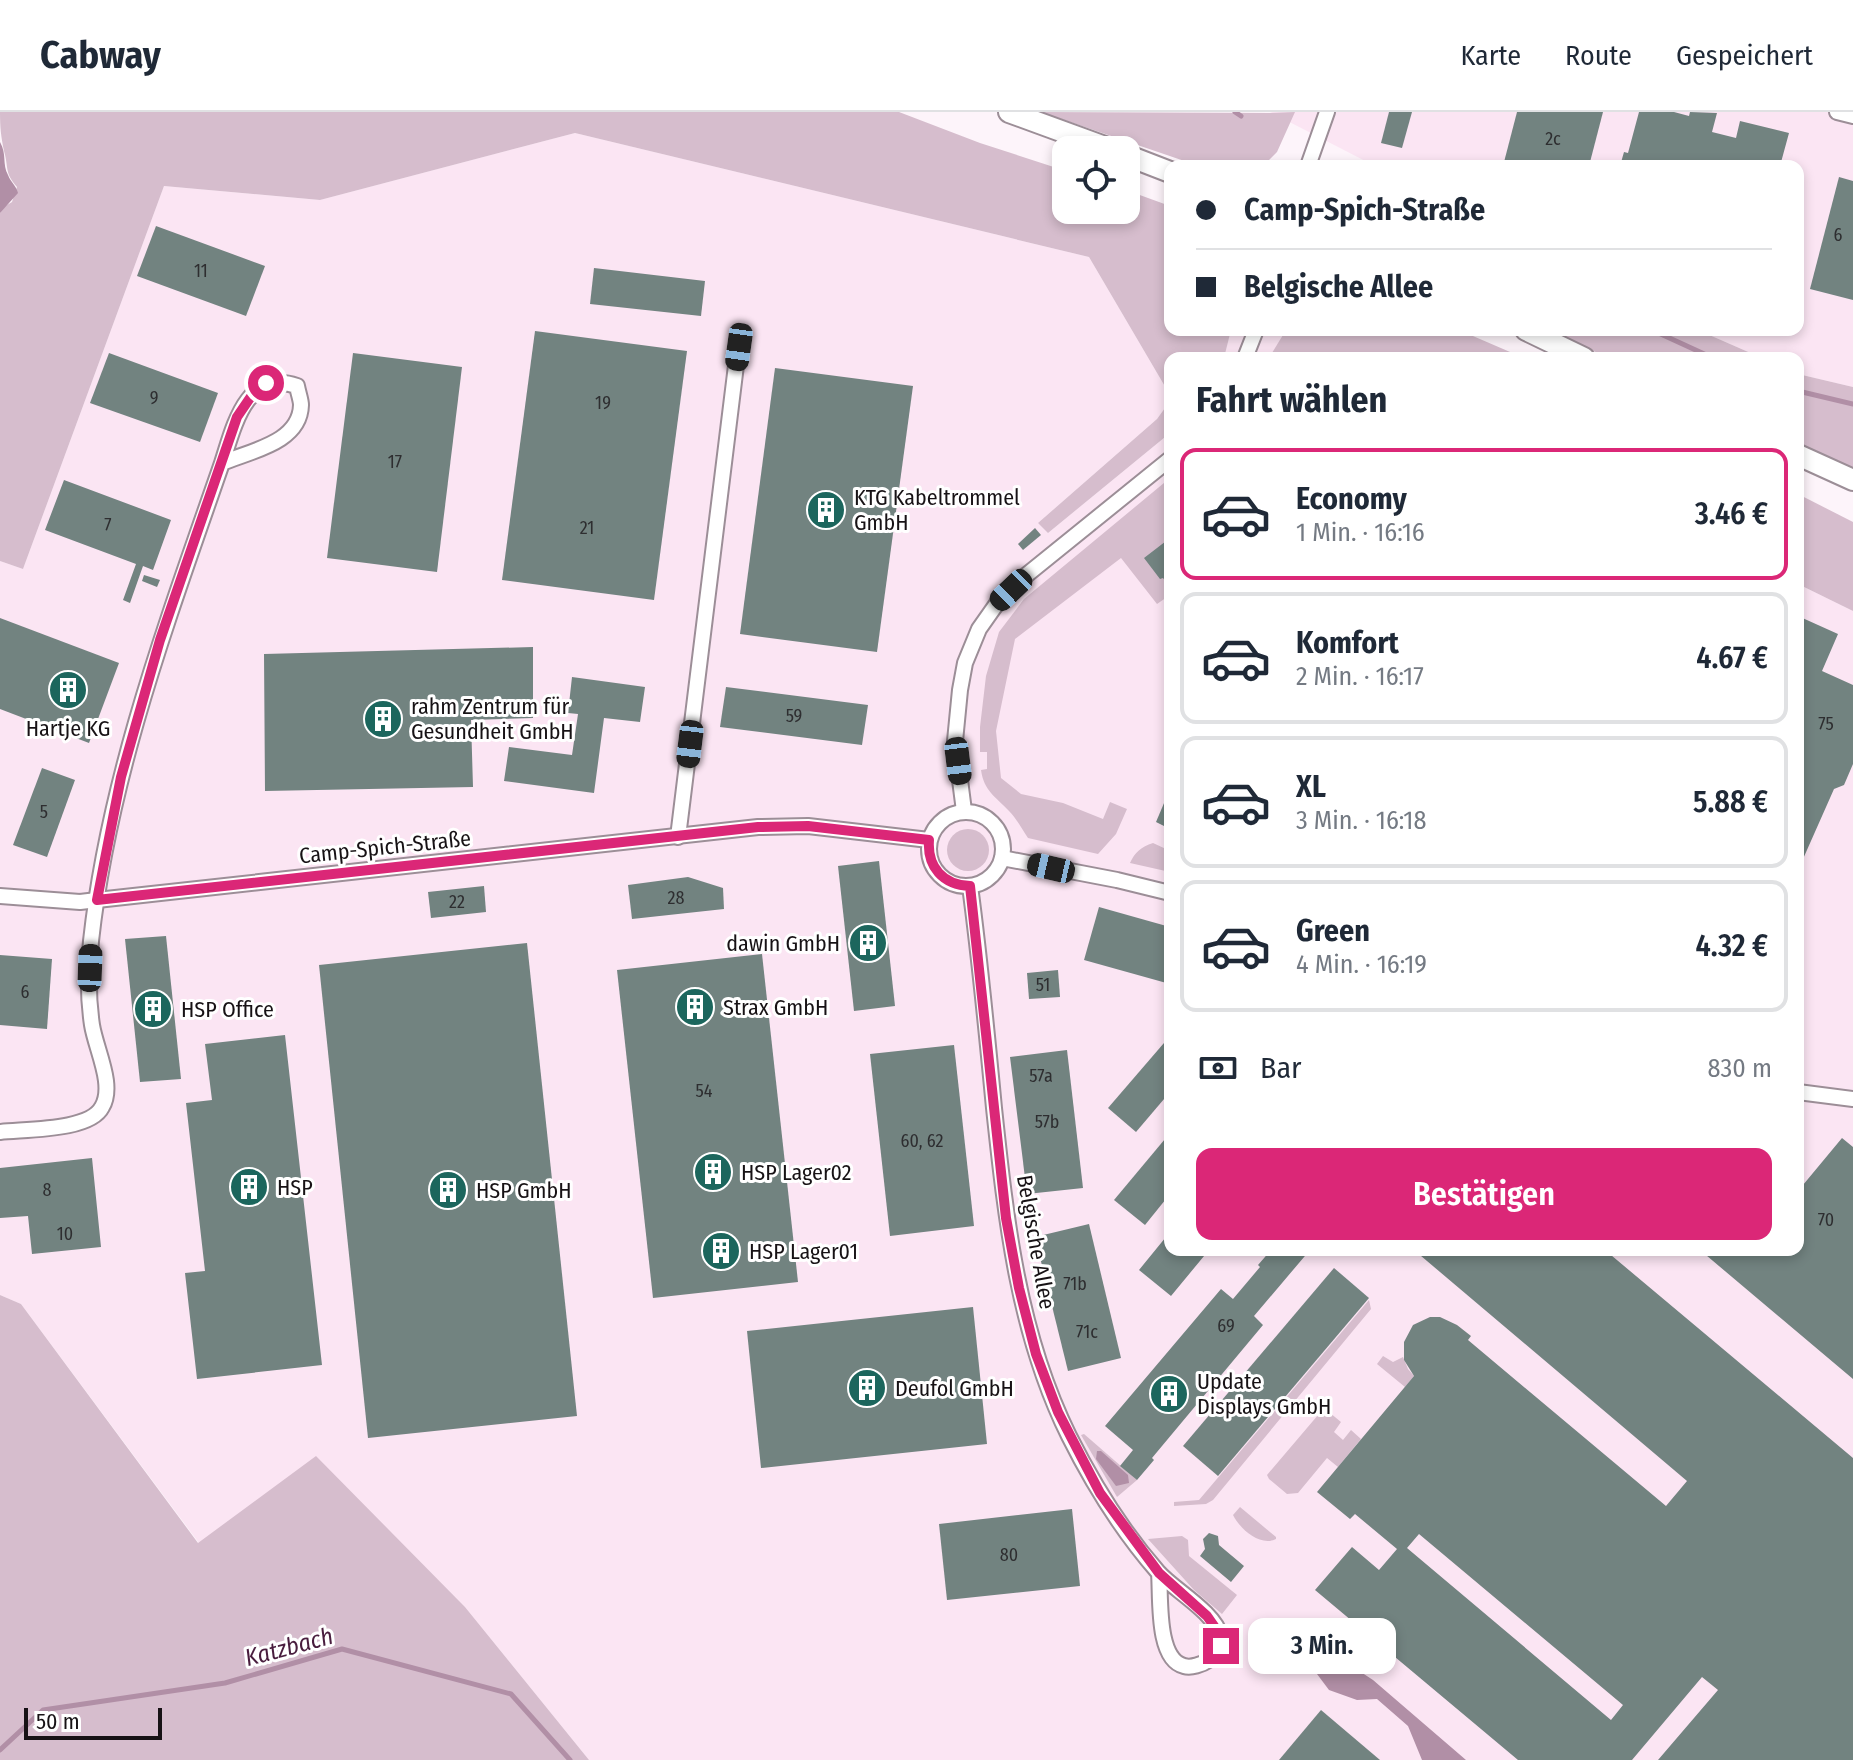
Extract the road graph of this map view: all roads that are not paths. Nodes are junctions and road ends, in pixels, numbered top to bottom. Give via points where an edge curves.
1 (1009, 112) edge
2 (1327, 112) edge
3 (1837, 112) edge
4 (1853, 116) edge
5 (1075, 136) edge
6 (1140, 160) edge
7 (1310, 160) edge
8 (1164, 170) edge
9 (1538, 336) edge
10 (739, 341) dead end
11 (1572, 352) edge
12 (1804, 458) edge
13 (222, 463) junction
14 (1164, 464) edge
15 (1853, 480) edge
16 (964, 811) junction
17 (678, 837) junction
18 (929, 840) junction
19 (1002, 858) junction
20 (970, 886) junction
21 (1164, 892) edge
22 (0, 896) edge
23 (97, 900) junction
24 (1804, 1093) edge
25 (1853, 1099) edge
26 (0, 1132) edge
27 (1159, 1573) junction

1 - 5 street
2 - 7 street
3 - 4 street
6 - 8 street
9 - 11 street
10 - 17 street
12 - 15 street
13 - 13 street via 282,439 296,424 301,405 297,386 281,380 266,383 250,398 237,417
13 - 23 street via 160,640 121,777
14 - 16 street via 1024,577 979,629 965,663 955,741
16 - 18 street via 942,820
16 - 19 street via 995,825
17 - 18 street, Camp-Spich-Straße via 795,826
17 - 23 street, Camp-Spich-Straße
18 - 20 street via 930,860 942,877
19 - 20 street via 990,877
19 - 21 street
20 - 27 street, Belgische Allee via 1006,1218 1036,1354 1081,1459
22 - 23 street, Camp-Spich-Straße
23 - 26 street via 89,994 108,1093 104,1104 84,1123
24 - 25 street
27 - 27 street, Belgische Allee via 1163,1642 1170,1658 1183,1666 1211,1659 1221,1636 1207,1616

